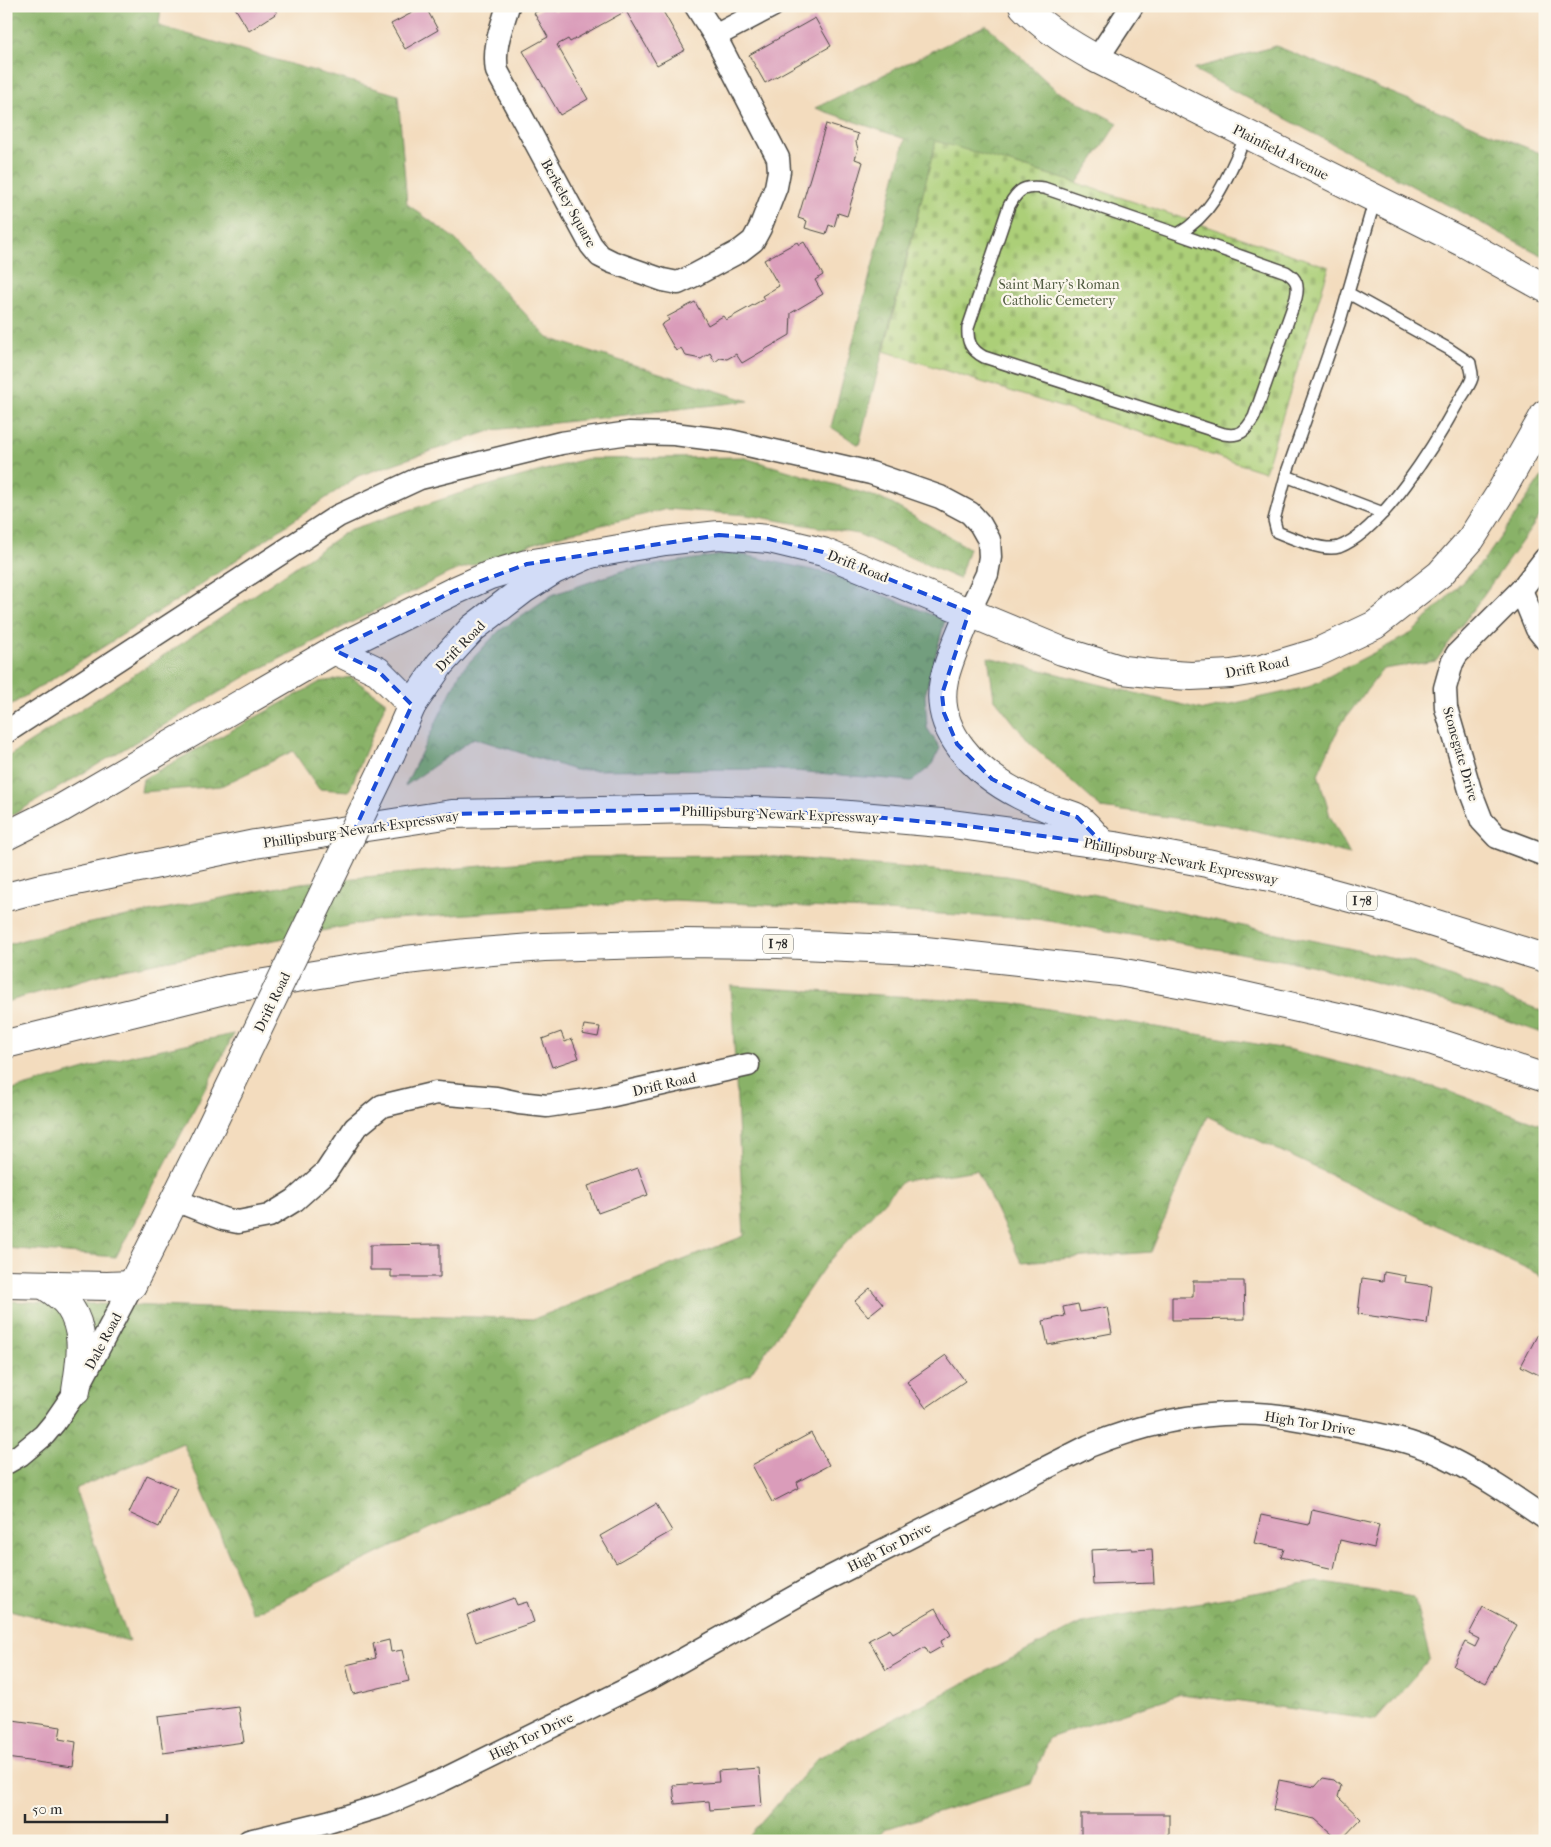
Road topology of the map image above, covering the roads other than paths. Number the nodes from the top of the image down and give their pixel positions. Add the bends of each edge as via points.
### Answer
1 (508, 6) edge
2 (696, 6) edge
3 (772, 6) edge
4 (1023, 6) edge
5 (1132, 6) edge
6 (714, 36) junction
7 (1097, 59) junction
8 (1247, 134) junction
9 (1375, 199) junction
10 (1178, 234) junction
11 (1545, 288) edge
12 (1348, 293) junction
13 (1545, 414) edge
14 (1286, 476) junction
15 (1383, 513) junction
16 (590, 554) junction
17 (1545, 559) edge
18 (1521, 590) junction
19 (970, 612) junction
20 (1545, 639) edge
21 (334, 650) junction
22 (412, 705) junction
23 (6, 732) edge
24 (6, 836) edge
25 (1102, 844) junction
26 (1545, 855) edge
27 (6, 897) edge
28 (1545, 958) edge
29 (6, 1044) edge
30 (748, 1065) dead end
31 (1545, 1078) edge
32 (176, 1200) junction
33 (6, 1284) edge
34 (45, 1285) junction
35 (132, 1285) junction
36 (76, 1391) junction
37 (6, 1463) edge
38 (1545, 1518) edge
39 (249, 1841) edge

1 - 6 street, Berkeley Square via 494,57 497,71 591,245 600,256 612,262 678,283 753,241 776,188 779,171 778,158
2 - 6 street, Berkeley Square
3 - 6 street
4 - 7 main road, Plainfield Avenue via 1073,46
5 - 7 street
7 - 8 main road, Plainfield Avenue
8 - 9 main road, Plainfield Avenue
8 - 10 lane via 1218,195 1192,226
9 - 11 main road, Plainfield Avenue
9 - 12 lane
10 - 10 lane via 1044,188 1032,186 1021,190 1009,206 968,328 970,346 984,357 1224,434 1242,434 1254,417 1290,316 1298,288 1296,281 1286,272
12 - 14 lane
12 - 15 lane via 1470,362 1472,377 1452,414 1419,466
13 - 19 main road, Drift Road via 1471,539 1440,574 1375,625 1316,653 1262,669 1231,674 1191,676 1123,670 1062,651
14 - 15 lane
14 - 15 lane via 1274,520 1277,532 1310,545 1338,548 1360,535
16 - 19 main road, Drift Road via 719,535 769,539 824,552
16 - 21 main road via 527,564 490,576
16 - 22 main road, Drift Road via 554,570 473,628 440,664
17 - 18 street, Stonegate Drive
18 - 20 street via 1536,629
18 - 26 street, Stonegate Drive via 1452,663 1445,688 1446,708 1482,821 1496,837
19 - 23 street via 987,574 990,557 988,540 970,513 947,501 871,473 730,441 674,434 629,434 561,443 420,478 338,516
19 - 25 main road via 944,678 942,694 947,720 957,744 992,779 1048,808 1077,817
21 - 22 main road via 378,671
21 - 24 main road via 60,809
22 - 32 main road, Drift Road, bridge
25 - 27 main road, Phillipsburg-Newark Expressway / I 78 via 952,824 838,814 697,809 452,814 255,844
25 - 28 main road, Phillipsburg-Newark Expressway / I 78 via 1208,863 1296,884
29 - 31 main road, I 78 via 228,989 406,960 544,947 778,944 916,950 1119,972 1356,1021 1432,1041
30 - 32 street, Drift Road via 600,1098 547,1106 436,1092 382,1106 356,1128 326,1172 295,1200 269,1216 238,1222
32 - 35 main road, Dale Road
33 - 34 main road
34 - 35 main road
34 - 36 main road via 69,1305 81,1333
35 - 36 street, Dale Road
36 - 37 street, Dale Road via 44,1435
38 - 39 street, High Tor Drive via 1493,1482 1447,1457 1412,1443 1363,1431 1271,1415 1237,1414 1153,1425 1080,1450 822,1582 654,1676 444,1780 384,1805

